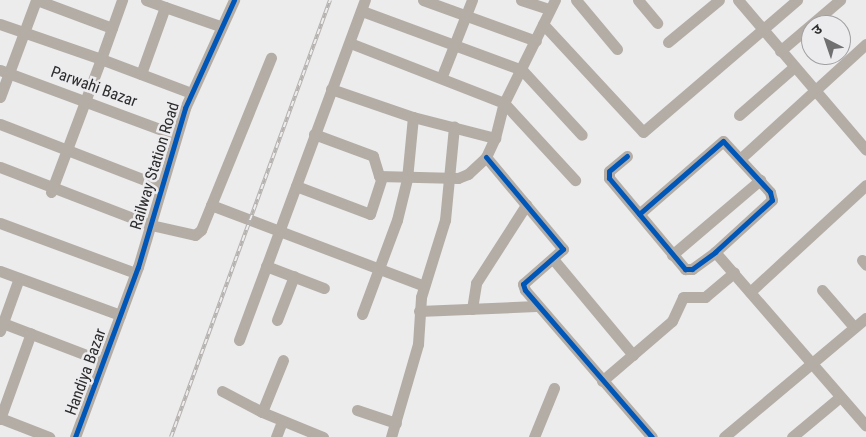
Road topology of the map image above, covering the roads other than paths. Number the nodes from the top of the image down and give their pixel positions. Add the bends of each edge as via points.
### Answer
1 (37, 0) edge
2 (122, 0) edge
3 (146, 0) edge
4 (234, 0) edge
5 (423, 0) edge
6 (472, 0) edge
7 (521, 0) edge
8 (576, 0) edge
9 (638, 0) edge
10 (719, 0) edge
11 (797, 0) edge
12 (840, 0) edge
13 (741, 1) edge
14 (552, 5) edge
15 (364, 6) edge
16 (165, 7) junction
17 (466, 15) junction
18 (658, 23) dead end
19 (0, 24) edge
20 (543, 24) junction
21 (220, 26) junction
22 (112, 28) junction
23 (763, 29) junction
24 (23, 32) junction
25 (536, 41) junction
26 (668, 42) dead end
27 (350, 43) junction
28 (866, 44) edge
29 (454, 46) junction
30 (617, 48) dead end
31 (780, 51) junction
32 (271, 58) dead end
33 (101, 59) junction
34 (794, 67) junction
35 (522, 70) junction
36 (4, 72) edge
37 (141, 74) junction
38 (442, 76) junction
39 (331, 89) junction
40 (814, 90) junction
41 (191, 93) junction
42 (0, 97) edge
43 (85, 102) junction
44 (504, 103) junction
45 (739, 115) dead end
46 (413, 117) junction
47 (0, 124) edge
48 (454, 126) junction
49 (314, 134) junction
50 (176, 135) junction
51 (582, 135) dead end
52 (495, 138) junction
53 (68, 149) junction
54 (866, 150) edge
55 (627, 156) dead end
56 (486, 157) junction
57 (741, 158) junction
58 (0, 167) edge
59 (0, 176) edge
60 (382, 177) junction
61 (451, 178) junction
62 (407, 179) junction
63 (575, 180) dead end
64 (760, 180) junction
65 (866, 185) edge
66 (161, 186) junction
67 (296, 186) junction
68 (52, 190) junction
69 (211, 205) junction
70 (526, 205) junction
71 (639, 214) junction
72 (0, 223) edge
73 (150, 228) junction
74 (279, 230) junction
75 (715, 252) junction
76 (672, 255) junction
77 (553, 259) junction
78 (266, 266) junction
79 (0, 270) edge
80 (381, 270) junction
81 (136, 273) junction
82 (734, 273) junction
83 (294, 276) junction
84 (19, 278) junction
85 (424, 286) junction
86 (324, 288) dead end
87 (822, 290) dead end
88 (750, 292) junction
89 (536, 306) junction
90 (472, 309) junction
91 (419, 311) junction
92 (362, 314) dead end
93 (120, 315) junction
94 (866, 318) edge
95 (277, 320) dead end
96 (1, 325) edge
97 (854, 328) junction
98 (31, 333) junction
99 (239, 340) dead end
100 (633, 355) junction
101 (282, 360) dead end
102 (102, 361) junction
103 (812, 362) junction
104 (602, 381) junction
105 (554, 388) dead end
106 (222, 391) dead end
107 (840, 396) junction
108 (357, 410) dead end
109 (262, 412) junction
110 (0, 418) edge
111 (282, 421) junction
112 (396, 423) junction
113 (866, 426) edge
114 (18, 432) edge
115 (795, 436) edge
116 (49, 437) edge
117 (75, 437) edge
118 (276, 437) edge
119 (323, 437) edge
120 (391, 437) edge
121 (534, 437) edge
122 (652, 437) edge
123 (724, 437) edge

1 - 22 street
1 - 24 street
2 - 22 street
3 - 16 street
4 - 21 street, Railway Station Road
5 - 17 street
6 - 17 street
7 - 14 street
8 - 30 street
9 - 18 street
10 - 26 street
11 - 23 street
12 - 31 street
13 - 23 street
14 - 20 street
15 - 27 street
15 - 29 street
16 - 21 street
16 - 37 street
17 - 25 street
17 - 29 street
19 - 24 street
20 - 23 street via 642,132
20 - 25 street
21 - 41 street, Railway Station Road
22 - 33 street
23 - 31 street
24 - 33 street
24 - 36 street
25 - 35 street
27 - 38 street
27 - 39 street
28 - 40 street
29 - 35 street
29 - 38 street
31 - 34 street
32 - 69 street
33 - 37 street
33 - 43 street
34 - 40 street
34 - 45 street
35 - 44 street
35 - 51 street
36 - 42 street
36 - 43 street, Parwahi Bazar
37 - 41 street
38 - 44 street
39 - 46 street
39 - 49 street
40 - 54 street
40 - 57 street
41 - 50 street, Railway Station Road
43 - 50 street, Parwahi Bazar
43 - 53 street
44 - 52 street
44 - 63 street
46 - 48 street
46 - 62 street
47 - 53 street
48 - 52 street
48 - 61 street
49 - 60 street via 373,156 376,174
49 - 67 street
50 - 66 street, Railway Station Road
52 - 56 street
53 - 66 street
53 - 68 street
55 - 71 street via 608,176
56 - 61 street via 468,174
56 - 70 street
57 - 64 street
57 - 71 street via 723,141
58 - 68 street
59 - 68 street
60 - 62 street
60 - 67 street via 370,214
61 - 62 street
61 - 85 street via 442,233
62 - 80 street
64 - 75 street via 771,193 772,202
64 - 76 street
65 - 88 street
66 - 73 street, Railway Station Road
67 - 74 street
68 - 73 street
69 - 73 street via 196,235
69 - 74 street
70 - 77 street via 563,248
70 - 90 street via 476,283
71 - 76 street
72 - 81 street
73 - 81 street, Railway Station Road
74 - 78 street
74 - 80 street
75 - 76 street via 690,270
75 - 82 street
77 - 89 street via 523,284
77 - 100 street
78 - 83 street
78 - 99 street
79 - 84 street, Handiya Bazar
80 - 85 street
80 - 92 street
81 - 93 street, Railway Station Road
82 - 88 street
82 - 100 street via 703,298 683,296 672,320
83 - 86 street
83 - 95 street
84 - 93 street, Handiya Bazar
84 - 96 street
85 - 91 street
87 - 97 street
88 - 103 street
89 - 90 street
89 - 104 street
90 - 91 street
91 - 112 street via 418,344
93 - 102 street, Handiya Bazar
94 - 97 street
96 - 98 street
97 - 103 street
98 - 102 street
98 - 110 street
100 - 104 street
101 - 109 street
102 - 117 street, Handiya Bazar
103 - 107 street
103 - 123 street
104 - 122 street
105 - 121 street
106 - 109 street
107 - 113 street
107 - 115 street
108 - 112 street
109 - 111 street
110 - 114 street
111 - 118 street
111 - 119 street
112 - 120 street
114 - 116 street

